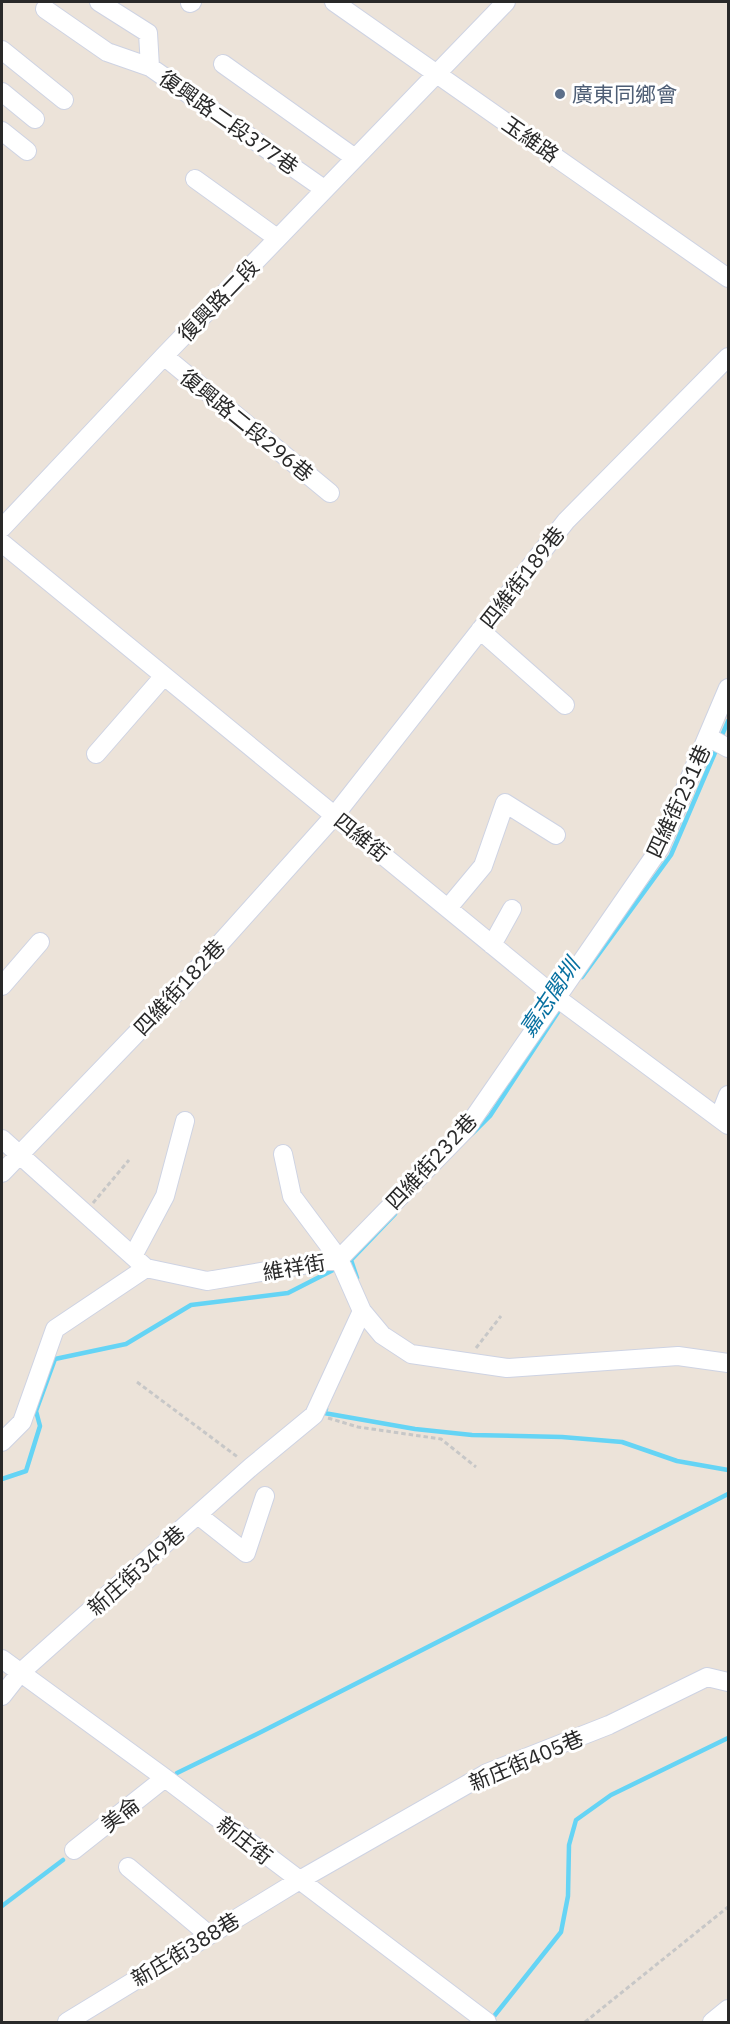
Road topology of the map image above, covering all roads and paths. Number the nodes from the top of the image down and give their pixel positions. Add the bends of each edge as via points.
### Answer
1 (99, 2) edge
2 (334, 2) edge
3 (506, 2) edge
4 (45, 9) dead end
5 (2, 50) edge
6 (223, 64) dead end
7 (150, 66) junction
8 (438, 73) junction
9 (2, 92) edge
10 (64, 100) dead end
11 (35, 119) dead end
12 (2, 131) edge
13 (27, 151) dead end
14 (355, 158) junction
15 (195, 179) dead end
16 (324, 189) junction
17 (277, 238) junction
18 (729, 278) edge
19 (164, 356) junction
20 (729, 357) edge
21 (330, 493) dead end
22 (2, 528) edge
23 (2, 543) edge
24 (480, 630) junction
25 (164, 676) junction
26 (729, 688) edge
27 (564, 705) dead end
28 (708, 737) junction
29 (729, 748) edge
30 (96, 754) dead end
31 (335, 815) junction
32 (556, 835) dead end
33 (448, 908) junction
34 (512, 909) dead end
35 (40, 942) dead end
36 (492, 945) junction
37 (2, 986) edge
38 (556, 998) junction
39 (729, 1095) edge
40 (185, 1121) dead end
41 (724, 1122) edge
42 (2, 1139) edge
43 (283, 1154) dead end
44 (19, 1155) junction
45 (129, 1160) dead end
46 (2, 1173) edge
47 (85, 1213) junction
48 (339, 1259) junction
49 (139, 1262) junction
50 (362, 1311) junction
51 (501, 1316) dead end
52 (465, 1362) junction
53 (729, 1364) edge
54 (137, 1382) dead end
55 (314, 1415) junction
56 (2, 1442) edge
57 (251, 1467) junction
58 (476, 1467) dead end
59 (265, 1496) dead end
60 (198, 1515) junction
61 (2, 1659) edge
62 (20, 1672) junction
63 (729, 1682) edge
64 (2, 1696) edge
65 (165, 1778) junction
66 (74, 1850) dead end
67 (128, 1867) dead end
68 (298, 1881) junction
69 (729, 1907) edge
70 (209, 1935) junction
71 (729, 2009) edge
72 (70, 2020) edge
73 (479, 2020) edge
74 (585, 2022) edge
75 (712, 2022) edge

1 - 7 street, 復興路二段377巷 via 148,33
2 - 8 street, 玉維路
3 - 8 street, 復興路二段
4 - 7 street via 106,52
5 - 10 street
6 - 14 street
7 - 16 street, 復興路二段377巷
8 - 14 street, 復興路二段
8 - 18 street, 玉維路
9 - 11 street
12 - 13 street
14 - 16 street, 復興路二段
15 - 17 street
16 - 17 street, 復興路二段
17 - 19 street, 復興路二段
19 - 21 street, 復興路二段296巷
19 - 22 street, 復興路二段
20 - 24 street, 四維街189巷 via 566,521
23 - 25 street, 四維街
24 - 27 street
24 - 31 street, 四維街189巷
25 - 30 street
25 - 31 street, 四維街
26 - 28 street, 四維街231巷
28 - 29 street
28 - 38 street, 四維街231巷 via 660,848
31 - 33 street, 四維街
31 - 44 street, 四維街182巷 via 181,987
32 - 33 street via 505,803 483,866
33 - 36 street, 四維街
34 - 36 street
35 - 37 street
36 - 38 street, 四維街
38 - 41 street, 四維街
38 - 48 street, 四維街232巷 via 466,1128
39 - 41 street
40 - 49 street via 165,1196
42 - 44 street
43 - 48 street via 292,1196
44 - 46 street, 四維街182巷
44 - 47 street
45 - 47 path
47 - 49 street
48 - 49 street, 維祥街 via 207,1281
48 - 50 street, 維祥街
49 - 56 street via 55,1329 22,1422
50 - 52 street, 維祥街 via 382,1335 411,1354
50 - 55 street
51 - 52 path
52 - 53 street, 維祥街 via 507,1368 678,1356
54 - 57 path
55 - 57 street, 新庄街349巷
55 - 58 path via 441,1439
57 - 60 street, 新庄街349巷
59 - 60 street via 246,1552
60 - 62 street, 新庄街349巷
61 - 62 street, 新庄街
62 - 64 street, 新庄街349巷
62 - 65 street, 新庄街
63 - 68 street, 新庄街405巷 via 707,1677 609,1725 487,1773
65 - 66 street, 美侖
65 - 68 street, 新庄街
67 - 70 street
68 - 70 street, 新庄街388巷
68 - 73 street, 新庄街
69 - 74 path
70 - 72 street, 新庄街388巷
71 - 75 street

